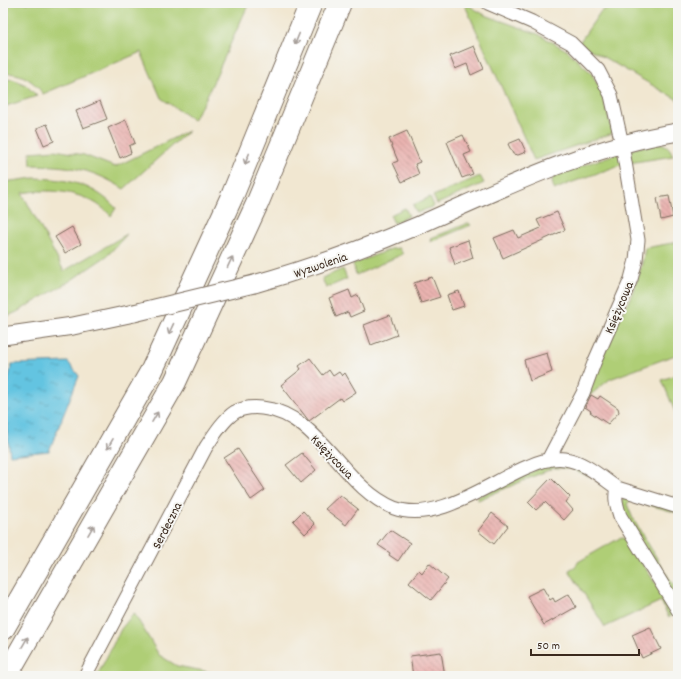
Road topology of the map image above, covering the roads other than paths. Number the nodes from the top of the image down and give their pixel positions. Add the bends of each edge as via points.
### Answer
1 (311, 3) edge
2 (340, 3) edge
3 (488, 3) edge
4 (678, 132) edge
5 (622, 144) junction
6 (3, 336) edge
7 (272, 409) joint
8 (548, 460) junction
9 (617, 488) junction
10 (678, 508) edge
11 (678, 610) edge
12 (3, 629) edge
13 (6, 676) edge
14 (85, 676) edge

1 -> 12 highway via 233,194 152,370
13 -> 2 highway via 175,382 257,204
3 - 5 street via 532,22 570,43 598,70 611,95
4 - 5 street, Wyzwolenia
5 - 6 street, Wyzwolenia, bridge via 564,163 350,254 308,269 134,313 73,326
5 - 8 street, Księżycowa via 638,240 636,260 631,279 583,393
7 - 8 street, Księżycowa via 289,415 303,424 362,486 376,498 404,511 424,512 448,505
7 - 14 street, Serdeczna via 251,407 235,412 219,428 206,447
8 - 9 street, Księżycowa via 556,458 574,461
9 - 10 street, Księżycowa
9 - 11 street via 615,502 620,516

